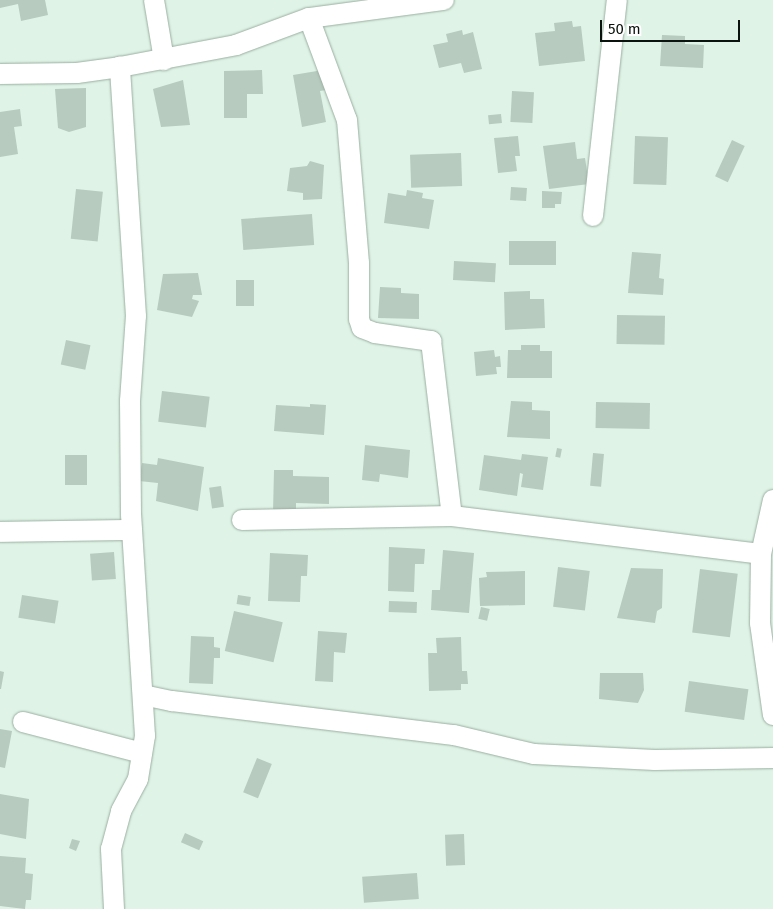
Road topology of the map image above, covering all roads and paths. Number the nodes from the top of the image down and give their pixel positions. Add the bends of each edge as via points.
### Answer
1 (154, 0) edge
2 (444, 0) edge
3 (617, 0) edge
4 (309, 18) junction
5 (164, 60) junction
6 (120, 68) junction
7 (0, 74) edge
8 (593, 216) dead end
9 (773, 500) edge
10 (452, 516) junction
11 (242, 520) dead end
12 (132, 530) junction
13 (0, 532) edge
14 (762, 554) junction
15 (144, 695) junction
16 (773, 715) edge
17 (23, 722) dead end
18 (142, 753) junction
19 (773, 758) edge
20 (114, 909) edge

1 - 5 street
2 - 4 street
3 - 8 street
4 - 5 street via 236,45
4 - 10 street via 347,120 359,263 359,319 362,328 375,332 431,341
5 - 6 street
6 - 7 street via 77,73
6 - 12 street via 136,316 130,401
9 - 14 street
10 - 11 street
10 - 14 street
12 - 13 street
12 - 15 street
14 - 16 street via 760,623
15 - 18 street
15 - 19 street via 454,735 534,754 655,760
17 - 18 street
18 - 20 street via 138,779 121,811 111,849

